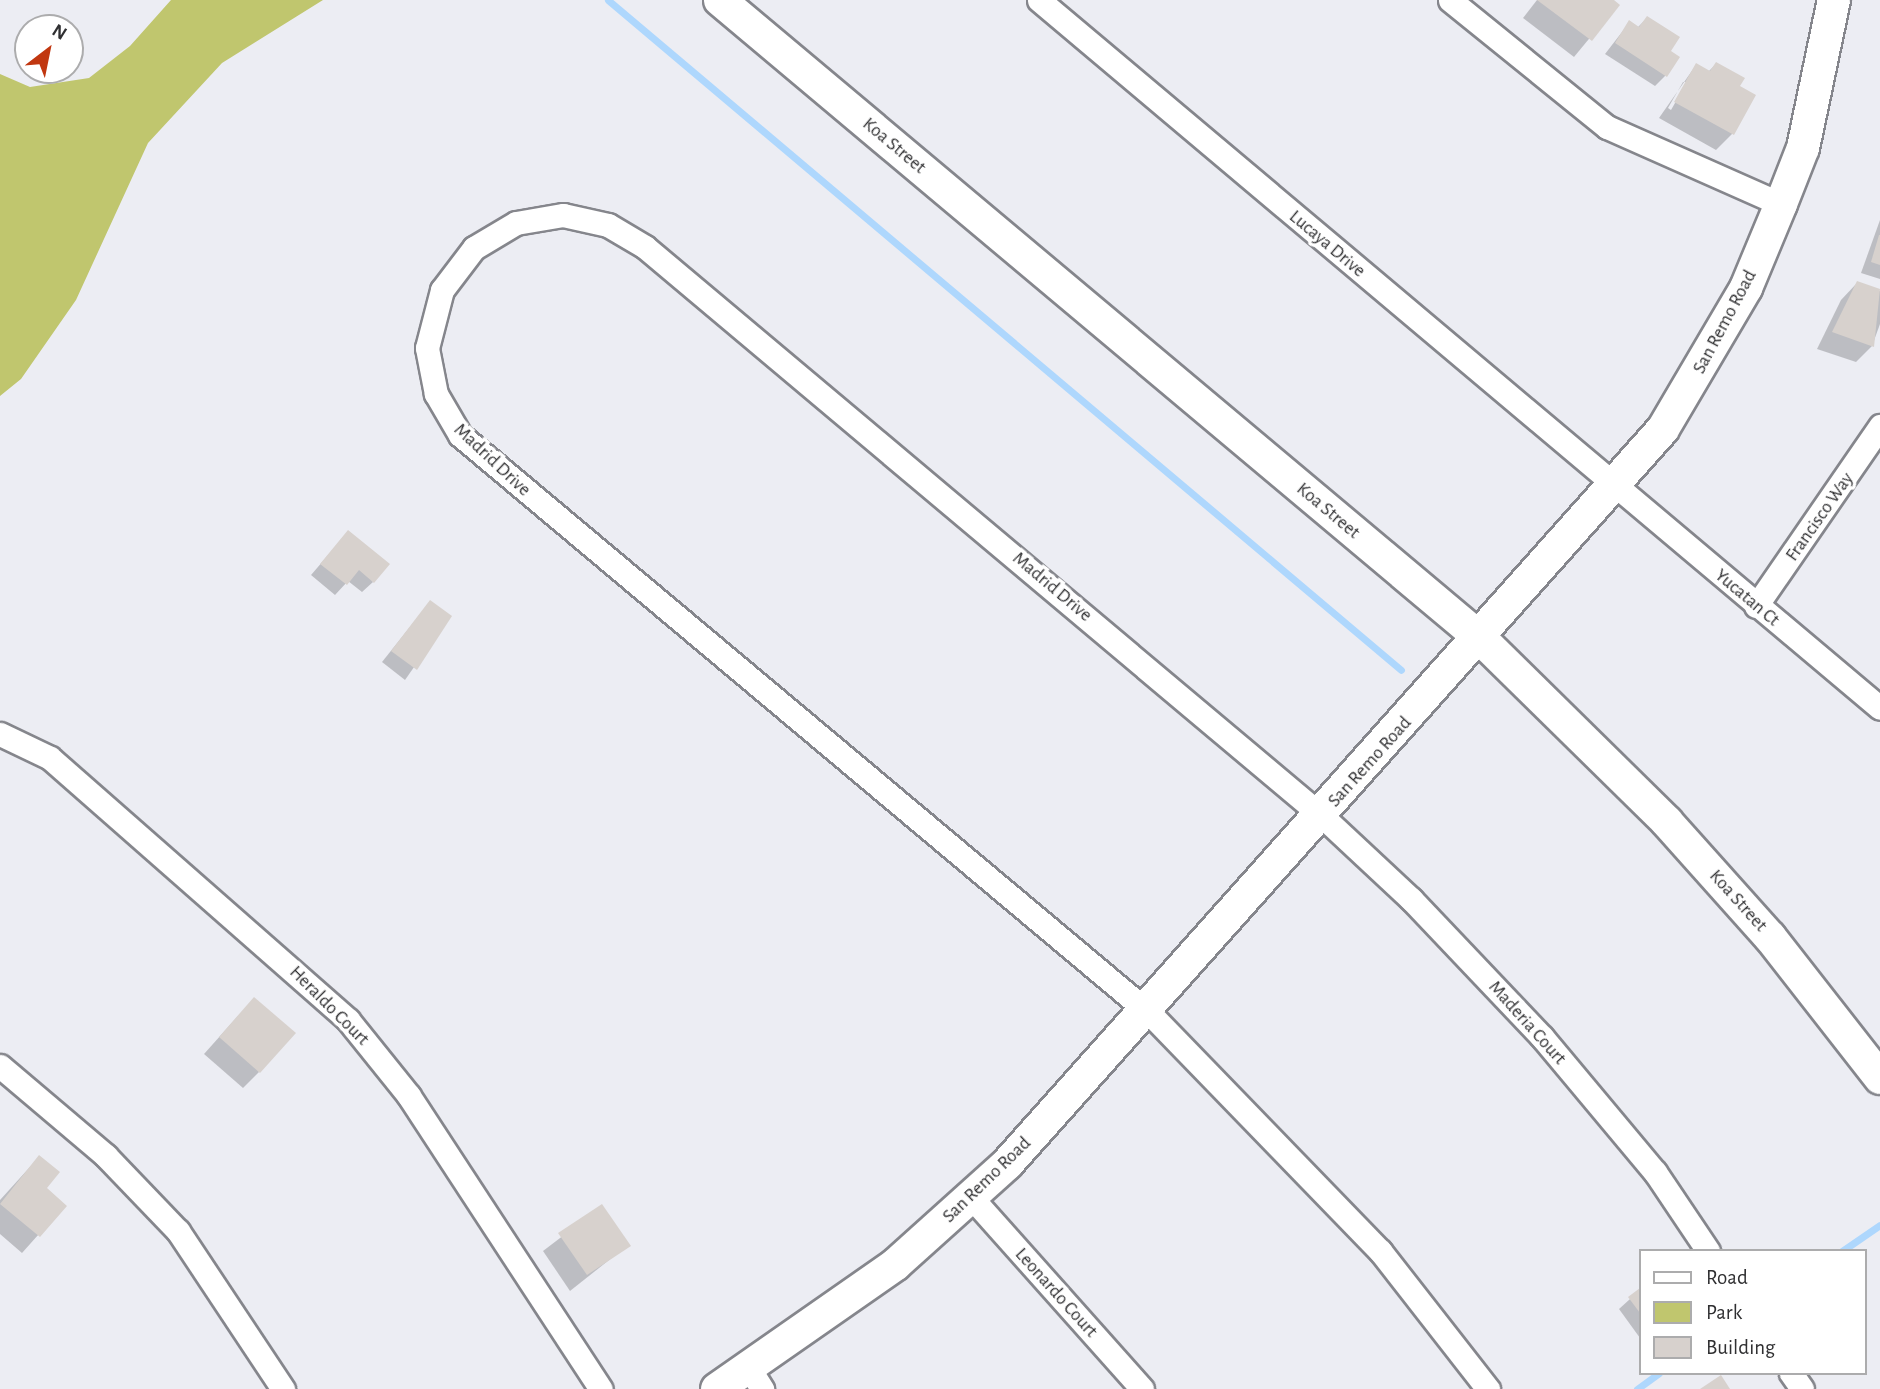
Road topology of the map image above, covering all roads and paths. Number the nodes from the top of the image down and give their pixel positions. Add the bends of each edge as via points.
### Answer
1 (720, 0) edge
2 (1039, 0) edge
3 (1450, 0) edge
4 (1834, 0) edge
5 (1781, 204) junction
6 (1880, 426) edge
7 (1615, 488) junction
8 (1756, 606) junction
9 (1480, 638) junction
10 (1880, 708) edge
11 (0, 734) edge
12 (1322, 816) junction
13 (1148, 1012) junction
14 (0, 1066) edge
15 (1880, 1078) edge
16 (971, 1198) junction
17 (1708, 1249) edge
18 (755, 1379) edge
19 (283, 1389) edge
20 (601, 1389) edge
21 (717, 1389) edge
22 (1142, 1389) edge
23 (1488, 1389) edge

1 - 9 street, Koa Street
2 - 7 street, Lucaya Drive
3 - 5 street via 1607,127
4 - 5 street, San Remo Road via 1803,148
5 - 7 street, San Remo Road via 1711,355
6 - 8 street, Francisco Way
7 - 8 street, Yucatan Ct
7 - 9 street, San Remo Road
8 - 10 street, Yucatan Ct
9 - 12 street, San Remo Road
9 - 15 street, Koa Street via 1667,822 1770,937
11 - 20 street, Heraldo Court via 50,758 348,1020 409,1096
12 - 13 street, San Remo Road
12 - 13 street, Madrid Drive via 627,235 592,218 539,217 500,230 464,258 436,302 427,348 436,394 460,435
12 - 17 street, Maderia Court via 1542,1037 1655,1172
13 - 16 street, San Remo Road
13 - 23 street via 1371,1241
14 - 19 street via 106,1156 178,1231
16 - 18 street, San Remo Road
16 - 22 street, Leonardo Court
18 - 21 street, San Remo Road

